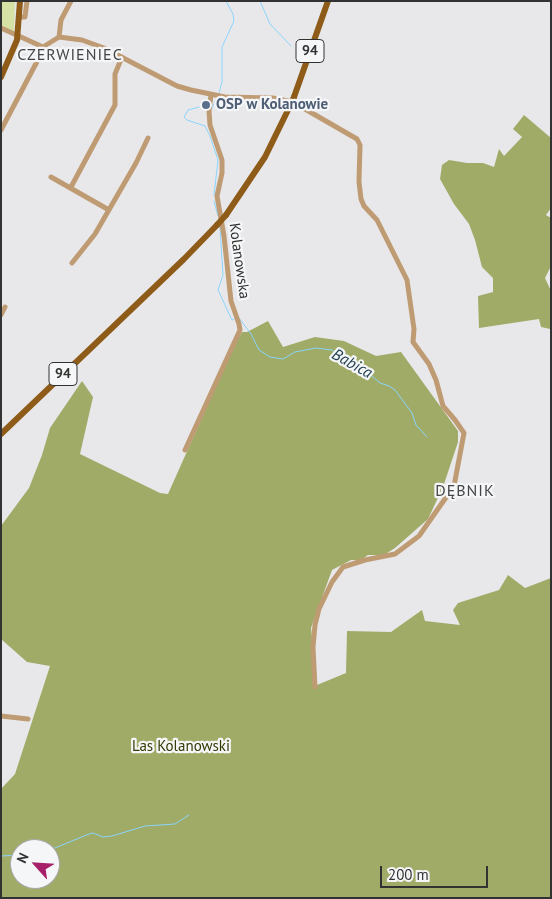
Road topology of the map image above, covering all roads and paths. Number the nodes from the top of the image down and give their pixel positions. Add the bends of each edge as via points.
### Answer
1 (20, 1) edge
2 (27, 1) edge
3 (71, 1) edge
4 (328, 1) edge
5 (20, 17) junction
6 (1, 28) edge
7 (18, 36) junction
8 (58, 36) junction
9 (43, 47) junction
10 (122, 57) junction
11 (1, 77) edge
12 (211, 95) junction
13 (1, 130) edge
14 (148, 138) dead end
15 (51, 177) dead end
16 (71, 187) junction
17 (109, 210) junction
18 (72, 263) dead end
19 (5, 307) dead end
20 (1, 315) edge
21 (1, 434) edge
22 (185, 450) dead end
23 (315, 687) dead end
24 (1, 716) edge
25 (28, 719) dead end

1 - 5 main road
2 - 5 street via 25,17
3 - 8 street via 61,20
4 - 21 main road, 94, bridge via 289,108 265,157 226,215
5 - 7 main road
6 - 7 street
7 - 9 street
7 - 11 main road
8 - 9 street
8 - 10 street via 82,40
9 - 13 street
10 - 12 street via 177,86
10 - 16 street via 115,74 114,105
12 - 22 street, Kolanowska via 210,125 222,160 217,196 231,301 240,330
12 - 23 street via 273,98 298,104 357,139 361,150 361,199 377,220 407,280 413,342 429,364 443,406 464,433 454,486 419,536 395,554 343,568 332,582 319,609 315,631
14 - 17 street
15 - 16 street
16 - 17 street
17 - 18 street via 87,246
19 - 20 street
24 - 25 street

